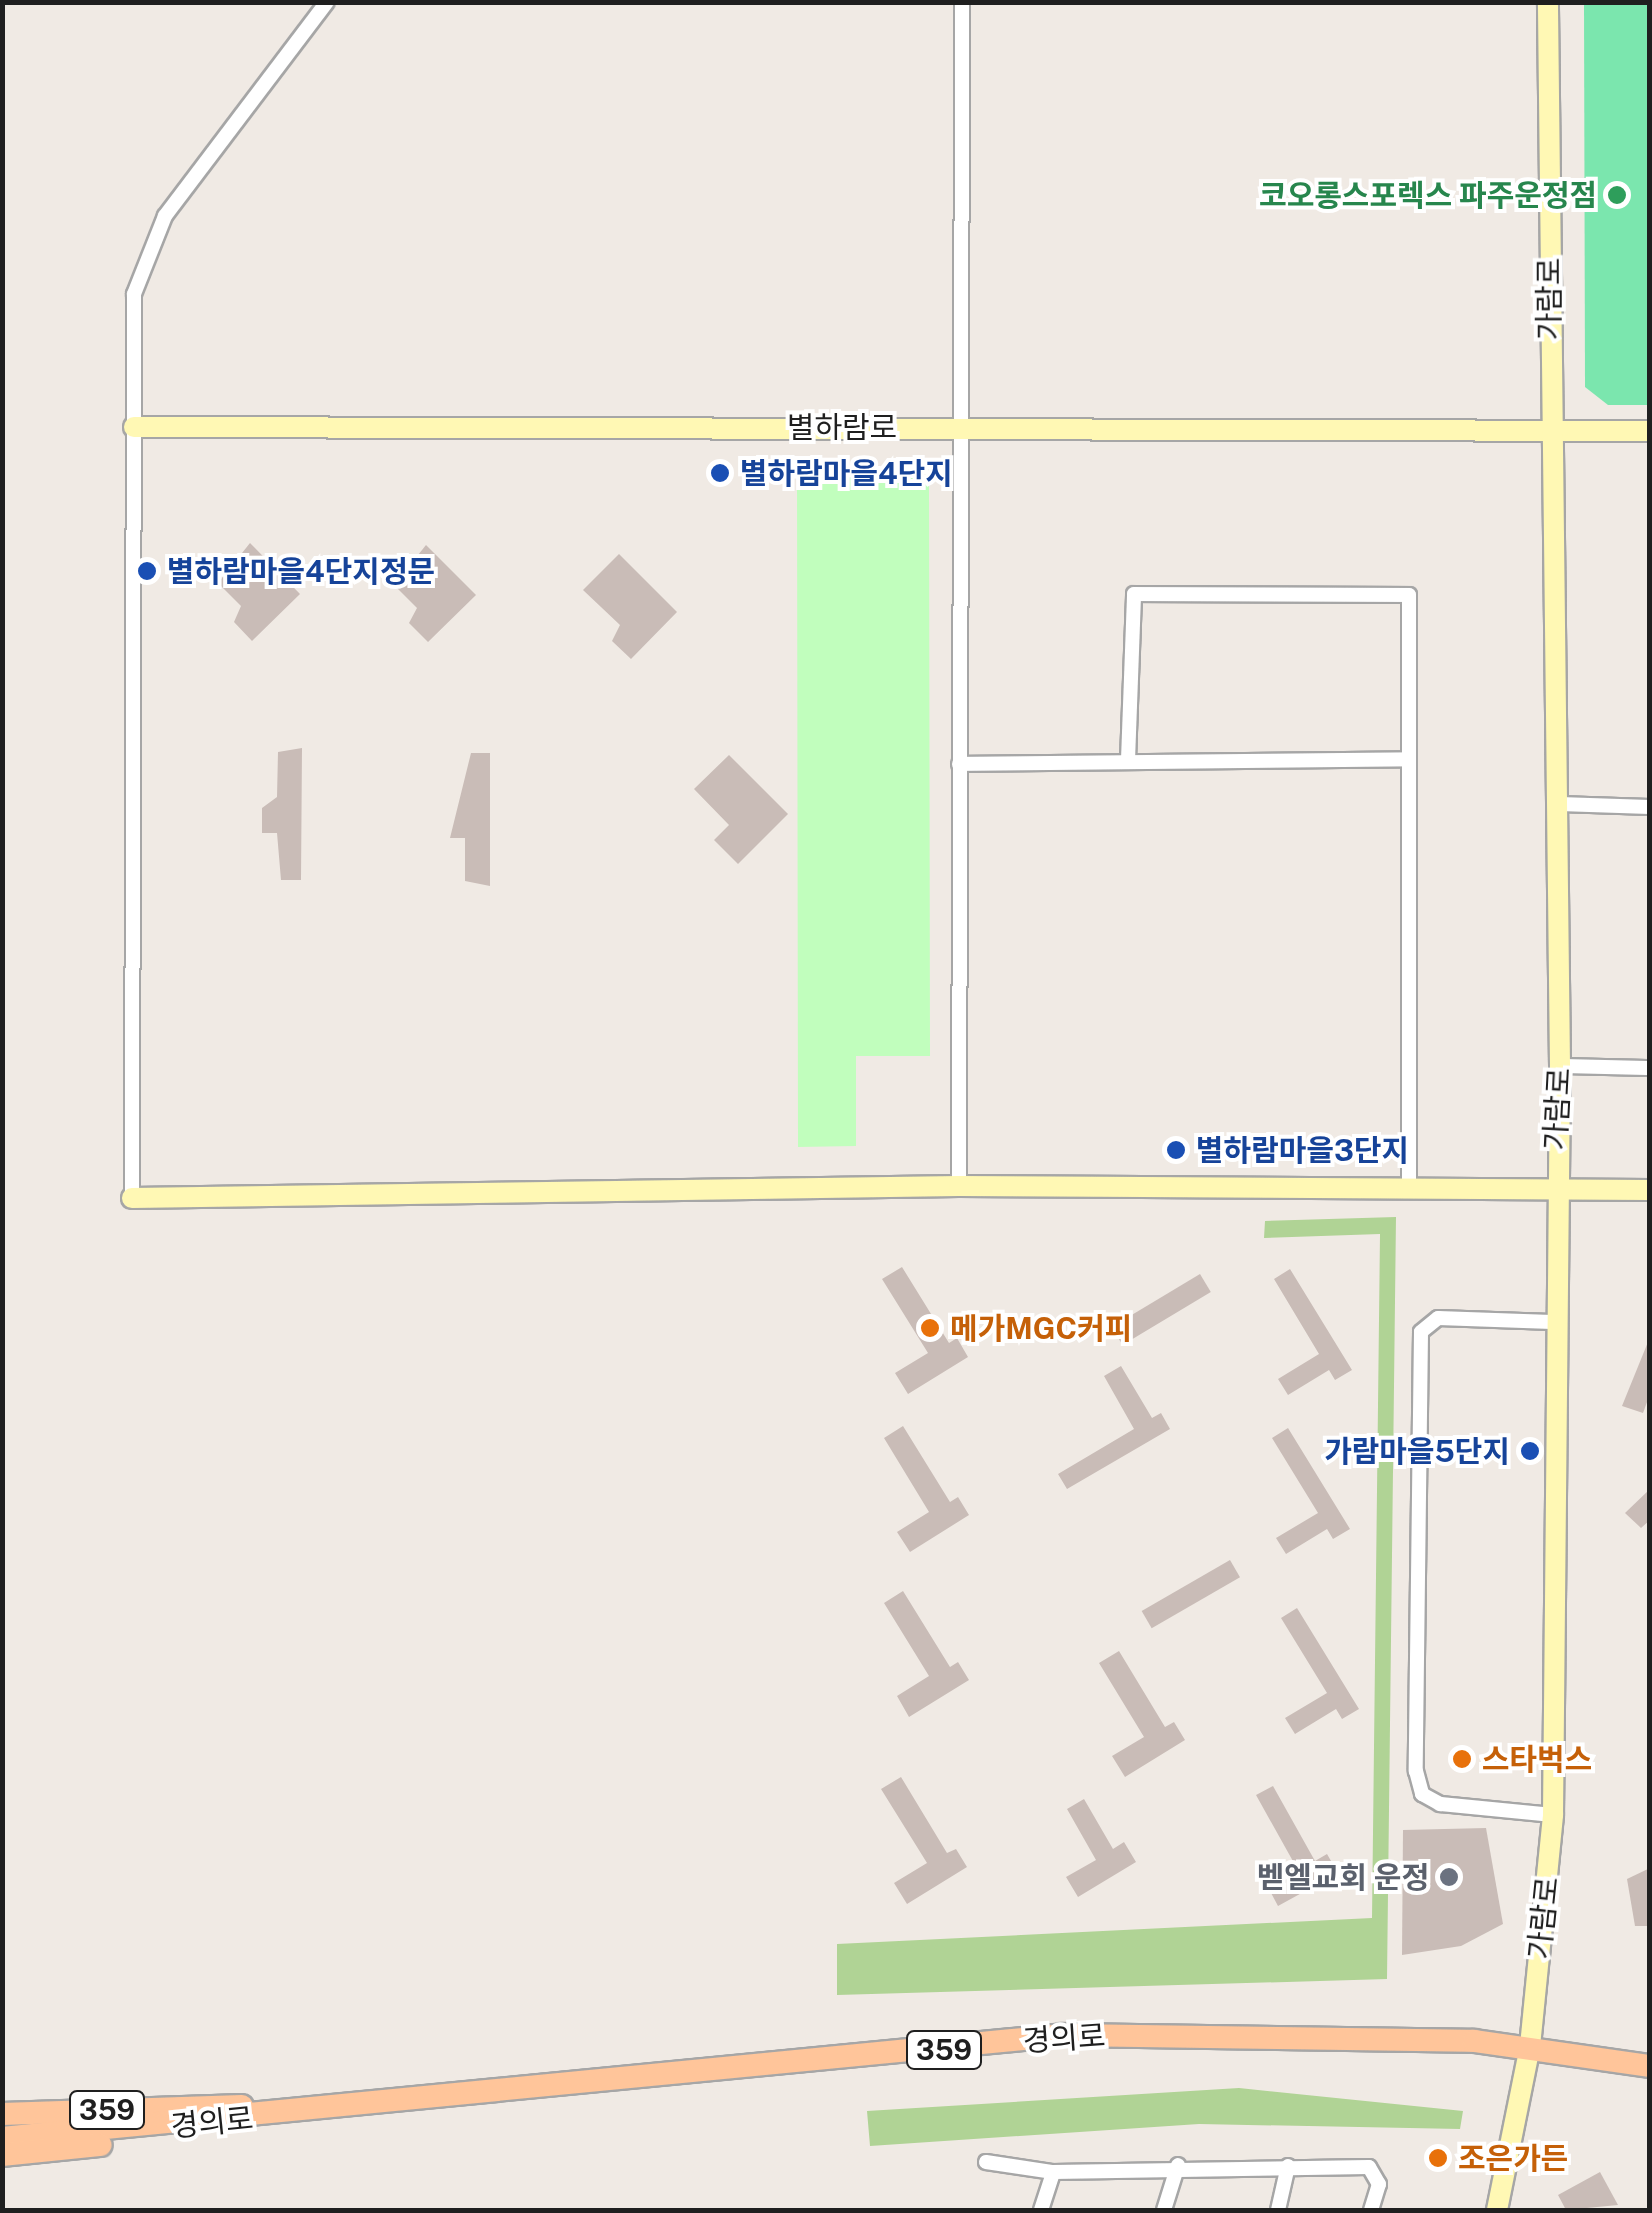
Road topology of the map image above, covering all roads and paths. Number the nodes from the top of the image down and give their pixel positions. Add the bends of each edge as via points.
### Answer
1 (327, 2) edge
2 (962, 2) edge
3 (1548, 2) edge
4 (134, 427) junction
5 (960, 427) junction
6 (1550, 429) junction
7 (1650, 431) edge
8 (1409, 759) junction
9 (1128, 760) junction
10 (959, 764) junction
11 (1559, 804) junction
12 (1650, 806) edge
13 (1560, 1066) junction
14 (1650, 1068) edge
15 (959, 1186) junction
16 (1409, 1188) junction
17 (1552, 1189) junction
18 (1650, 1190) edge
19 (132, 1198) joint
20 (1552, 1322) junction
21 (1553, 1814) junction
22 (1530, 2046) junction
23 (1650, 2066) edge
24 (2, 2103) edge
25 (2, 2114) edge
26 (208, 2115) junction
27 (2, 2138) edge
28 (2, 2155) edge
29 (986, 2162) dead end
30 (1178, 2165) junction
31 (1288, 2166) junction
32 (1053, 2172) junction
33 (1041, 2210) edge
34 (1164, 2210) edge
35 (1278, 2210) edge
36 (1372, 2210) edge
37 (1497, 2210) edge

1 - 4 street via 143,253 134,294
2 - 5 street
3 - 6 street, 가람로
4 - 5 street, 별하람로
4 - 19 street
5 - 6 street, 별하람로 via 1308,437
5 - 10 street
6 - 7 street, 별하람로
6 - 11 street, 가람로
8 - 9 street
8 - 9 street via 1409,596 1134,594
8 - 16 street
9 - 10 street
10 - 15 street
11 - 12 street
11 - 13 street, 가람로
13 - 14 street
13 - 17 street, 가람로
15 - 16 street
15 - 19 street
16 - 17 street
17 - 18 street
17 - 20 street, 가람로
20 - 21 street, 가람로
20 - 21 street via 1438,1318 1420,1332 1416,1771 1422,1794 1440,1804
21 - 22 street, 가람로
22 - 23 main road, 경의로 / 359
22 - 26 main road, 경의로 / 359 via 1262,2032 1063,2036 360,2106
22 - 37 street, 가람로
24 - 26 main road
25 - 26 main road, 경의로 / 359
26 - 27 main road, 경의로 / 359
26 - 28 main road via 53,2154
29 - 32 street
30 - 31 street
30 - 32 street
30 - 34 street
31 - 35 street
31 - 36 street via 1369,2168 1379,2184
32 - 33 street

